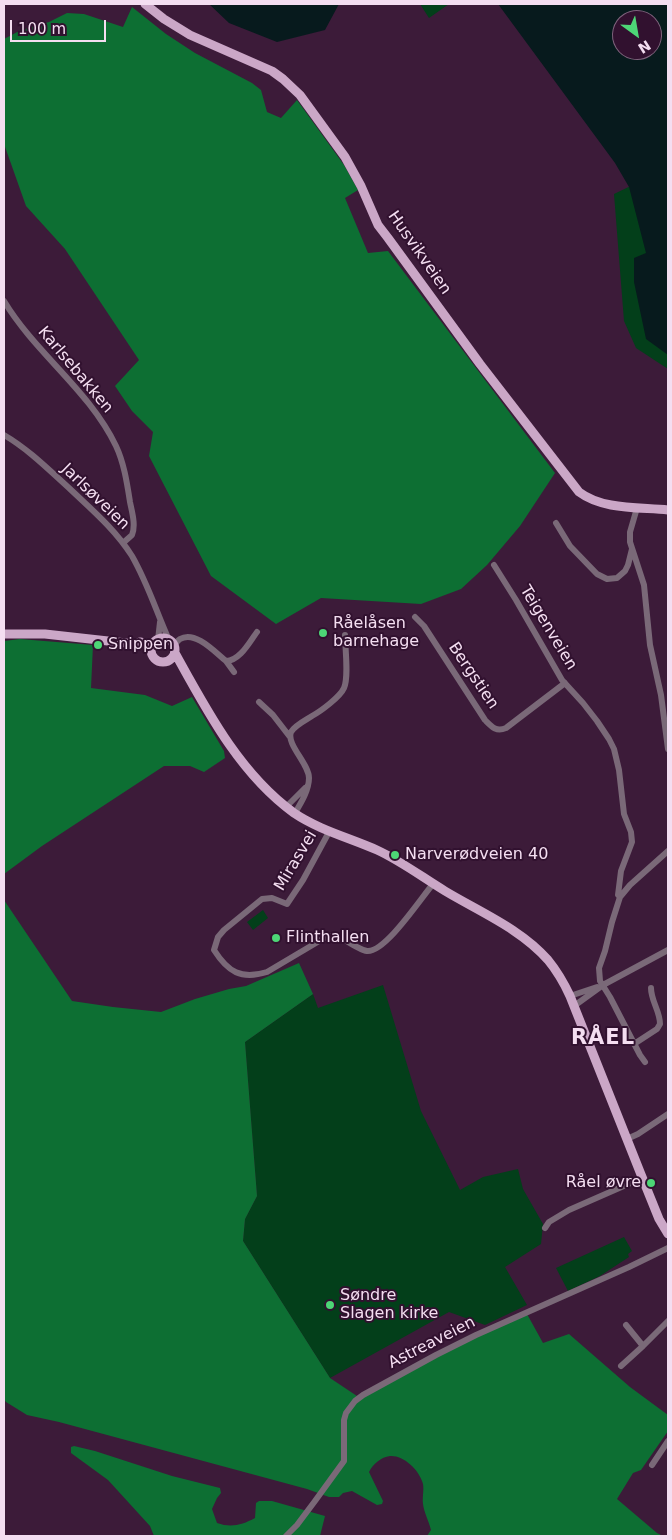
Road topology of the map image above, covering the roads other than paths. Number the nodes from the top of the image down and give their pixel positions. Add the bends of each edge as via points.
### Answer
1 (145, 4) edge
2 (4, 301) edge
3 (4, 434) edge
4 (637, 508) junction
5 (668, 510) edge
6 (556, 523) dead end
7 (123, 543) junction
8 (632, 549) junction
9 (494, 565) dead end
10 (415, 617) dead end
11 (160, 621) junction
12 (257, 632) dead end
13 (4, 634) edge
14 (344, 635) dead end
15 (154, 646) junction
16 (173, 646) junction
17 (226, 660) junction
18 (167, 662) junction
19 (183, 669) junction
20 (234, 672) dead end
21 (565, 684) junction
22 (259, 702) dead end
23 (290, 737) junction
24 (668, 749) edge
25 (308, 786) junction
26 (286, 807) junction
27 (295, 813) junction
28 (329, 832) junction
29 (668, 851) edge
30 (433, 884) junction
31 (620, 897) junction
32 (668, 950) edge
33 (603, 986) junction
34 (651, 988) dead end
35 (570, 996) junction
36 (574, 1006) junction
37 (634, 1044) junction
38 (645, 1062) dead end
39 (668, 1114) edge
40 (627, 1139) junction
41 (642, 1178) junction
42 (545, 1228) dead end
43 (668, 1234) edge
44 (668, 1248) edge
45 (668, 1321) edge
46 (626, 1325) dead end
47 (643, 1346) junction
48 (621, 1366) dead end
49 (668, 1442) edge
50 (652, 1465) dead end
51 (286, 1536) edge

1 - 4 main road, Husvikveien via 190,35 272,71 293,88 350,165 378,225 579,492 598,502
2 - 7 street, Karlsebakken via 32,339 82,394 115,445 125,474 134,525 132,535
3 - 7 street, Jarlsøveien via 28,451 104,521
4 - 5 main road, Husvikveien
4 - 8 street via 630,532
6 - 8 street via 570,546 597,574 607,579 617,578 625,571
7 - 11 street, Jarlsøveien via 147,584
8 - 24 street via 644,584 650,645
9 - 21 street, Teigenveien
10 - 21 street, Bergstien via 485,720 495,729 506,728
11 - 15 street, Jarlsøveien
11 - 16 street, Jarlsøveien
12 - 17 street via 238,656
13 - 15 main road via 45,634
14 - 23 street via 345,687 323,708 295,727
15 - 16 main road via 165,639
15 - 18 main road via 156,660
16 - 17 street via 180,639 191,637
16 - 18 main road via 173,657
16 - 19 main road
17 - 20 street
18 - 19 main road
19 - 26 main road via 226,740 270,793
21 - 31 street, Teigenveien via 598,721 614,750 624,814 632,838 619,879
22 - 23 street
23 - 25 street via 307,770
25 - 26 street
25 - 27 street
26 - 27 main road
27 - 28 main road
28 - 30 main road via 387,855
28 - 30 street, Mirasvei via 287,904 272,898 262,900 218,937 214,950 225,966 236,973 257,975 334,935 362,950 376,950 392,937
29 - 31 street
30 - 35 main road via 510,929 537,949 554,968
31 - 33 street via 599,968
32 - 33 street
33 - 35 street
33 - 36 street
33 - 37 street
34 - 37 street via 660,1024
35 - 36 main road
36 - 40 main road
37 - 38 street
39 - 40 street
40 - 41 main road
41 - 42 street via 569,1210
41 - 43 main road
44 - 51 street, Astreaveien via 476,1335 363,1395 344,1420 344,1461
45 - 47 street
46 - 47 street
47 - 48 street
49 - 50 street

